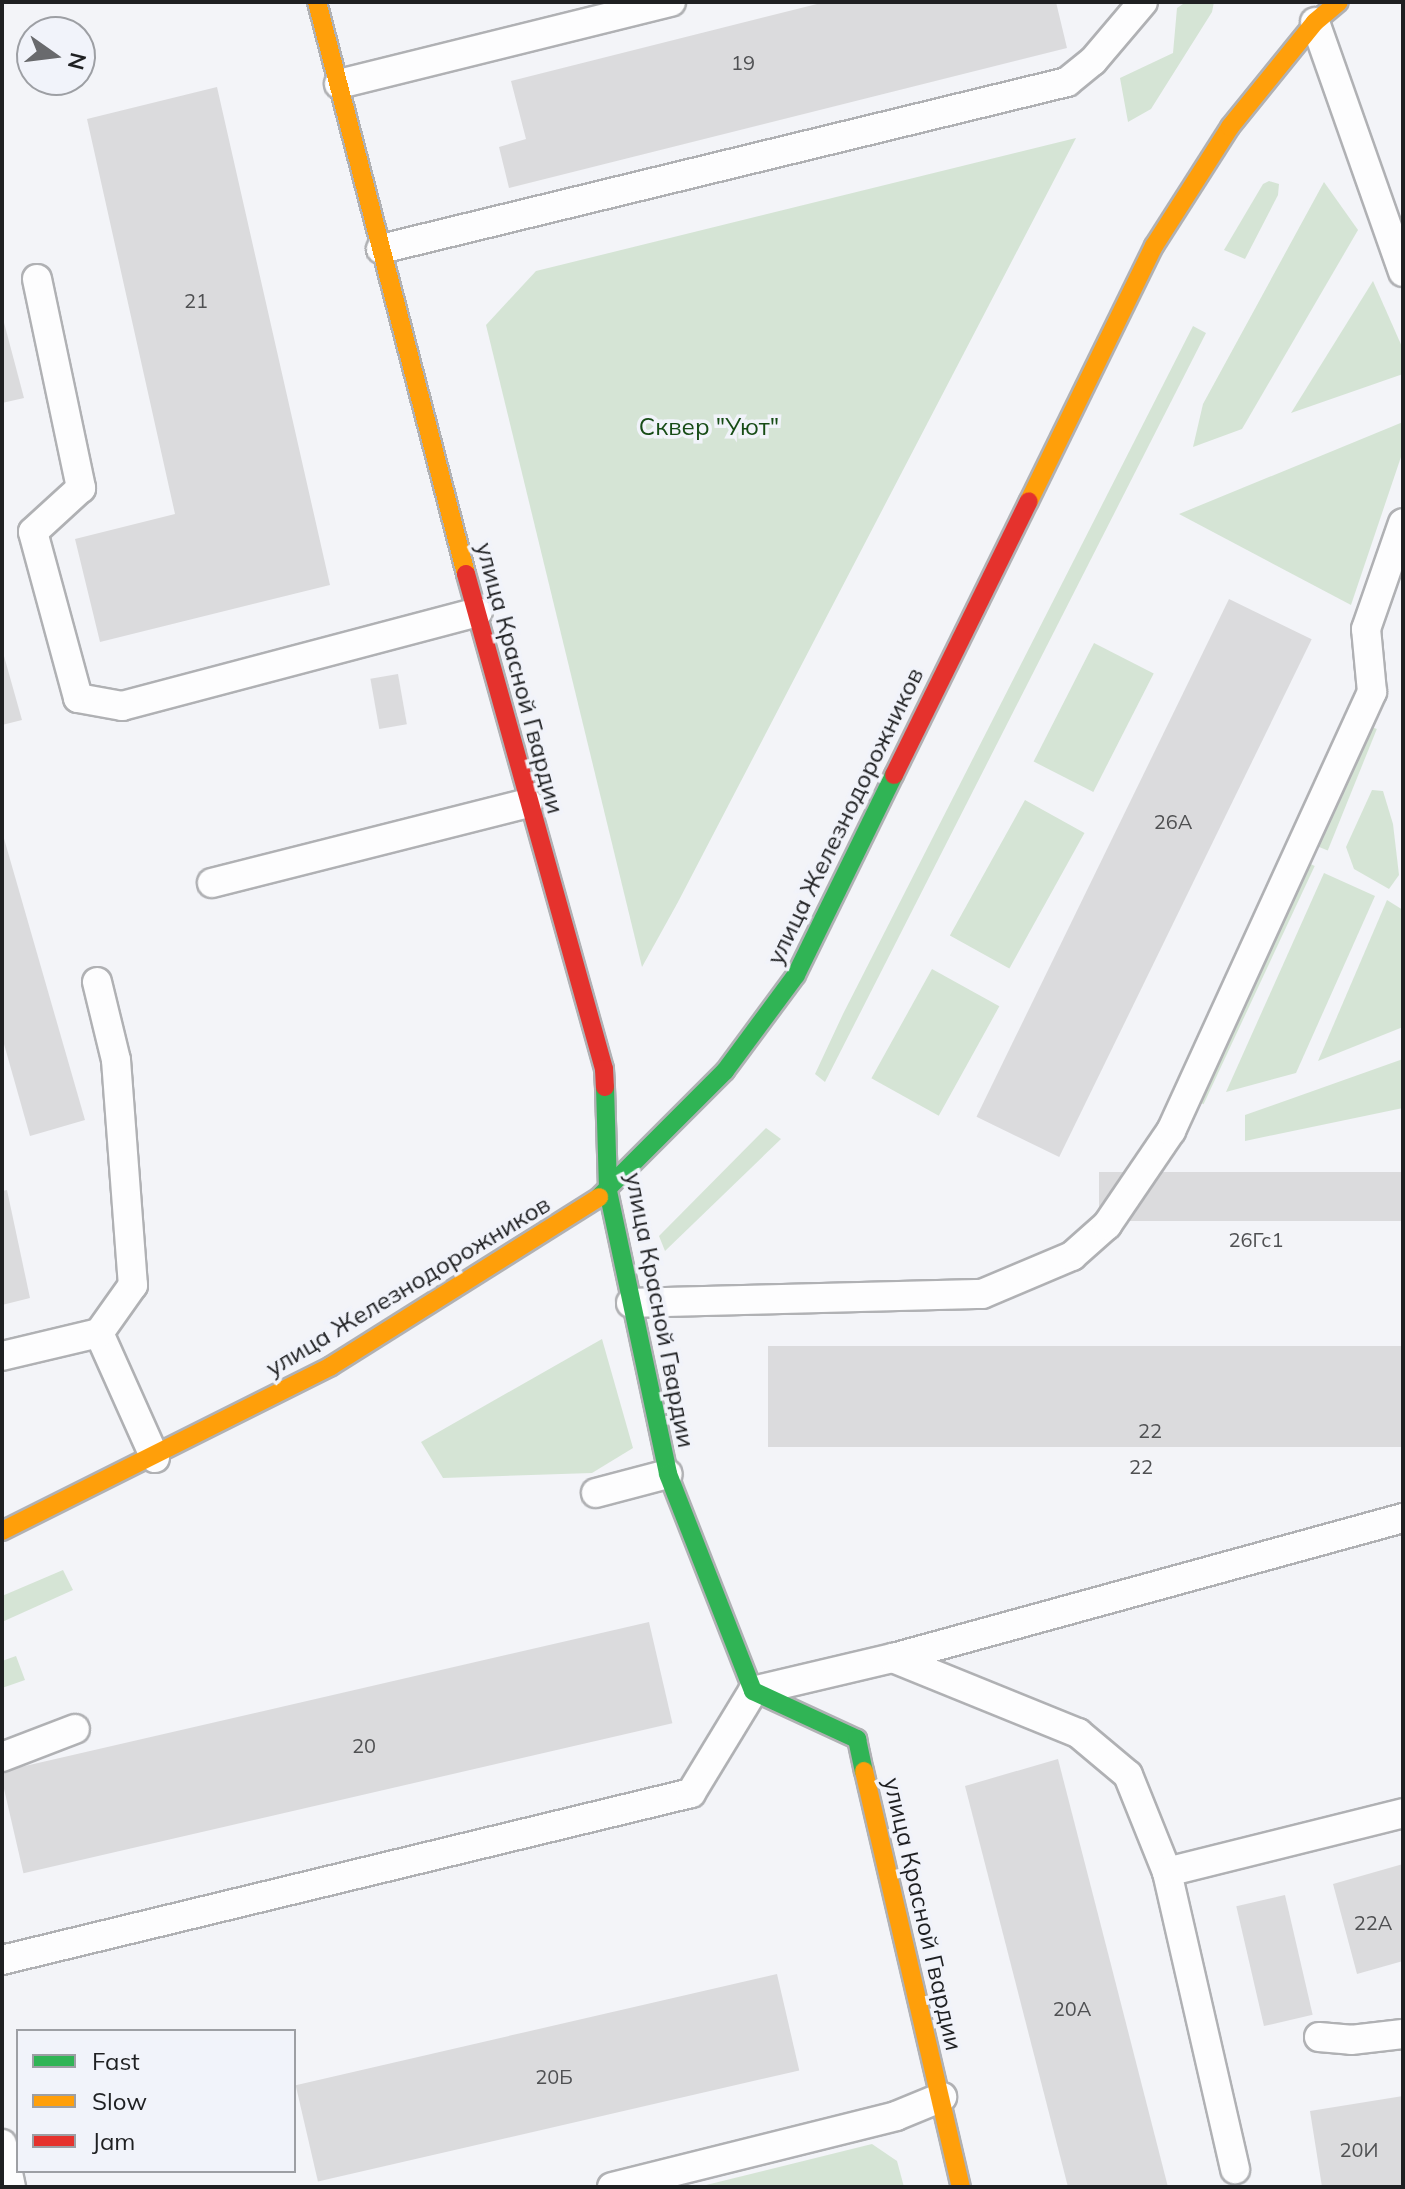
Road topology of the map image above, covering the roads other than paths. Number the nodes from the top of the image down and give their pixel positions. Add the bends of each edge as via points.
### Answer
1 (317, 2) edge
2 (671, 2) edge
3 (1143, 2) edge
4 (1339, 2) edge
5 (1315, 22) junction
6 (339, 84) junction
7 (381, 249) junction
8 (1403, 272) edge
9 (37, 279) dead end
10 (1403, 523) edge
11 (478, 612) junction
12 (528, 803) junction
13 (212, 883) dead end
14 (97, 982) dead end
15 (608, 1191) junction
16 (631, 1303) junction
17 (99, 1333) junction
18 (2, 1356) edge
19 (155, 1458) junction
20 (668, 1474) junction
21 (596, 1493) dead end
22 (1403, 1518) edge
23 (2, 1531) edge
24 (893, 1658) junction
25 (753, 1691) junction
26 (75, 1729) dead end
27 (2, 1757) edge
28 (1403, 1813) edge
29 (1167, 1872) junction
30 (2, 1960) edge
31 (1403, 2034) edge
32 (1319, 2037) dead end
33 (942, 2097) junction
34 (2, 2144) edge
35 (1235, 2169) dead end
36 (11, 2187) edge
37 (612, 2187) edge
38 (961, 2187) edge

1 - 6 street, улица Красной Гвардии
2 - 6 lane
3 - 7 lane via 1093,61 1067,82
4 - 5 street, улица Железнодорожников
5 - 8 lane
5 - 15 street, улица Железнодорожников via 1230,127 1154,246 796,975 725,1071
6 - 7 street, улица Красной Гвардии
7 - 11 street, улица Красной Гвардии via 414,389
9 - 11 lane via 81,488 33,532 78,698 122,706
10 - 16 lane via 1366,629 1372,692 1171,1131 1107,1225 1072,1256 982,1294
11 - 12 street, улица Красной Гвардии
12 - 13 lane
12 - 15 street, улица Красной Гвардии via 604,1069
14 - 17 lane via 116,1060 133,1285
15 - 16 street, улица Красной Гвардии
15 - 19 street, улица Железнодорожников via 331,1366
16 - 20 street, улица Красной Гвардии
17 - 18 lane
17 - 19 lane
19 - 23 street, улица Железнодорожников
20 - 21 lane
20 - 25 street, улица Красной Гвардии
22 - 24 lane
24 - 25 lane
24 - 29 lane via 1078,1733 1128,1775
25 - 30 lane via 691,1793
25 - 33 street, улица Красной Гвардии via 857,1739
26 - 27 lane
28 - 29 lane
29 - 35 lane
31 - 32 lane via 1351,2040
33 - 37 lane via 896,2116
33 - 38 street, улица Красной Гвардии
34 - 36 lane

